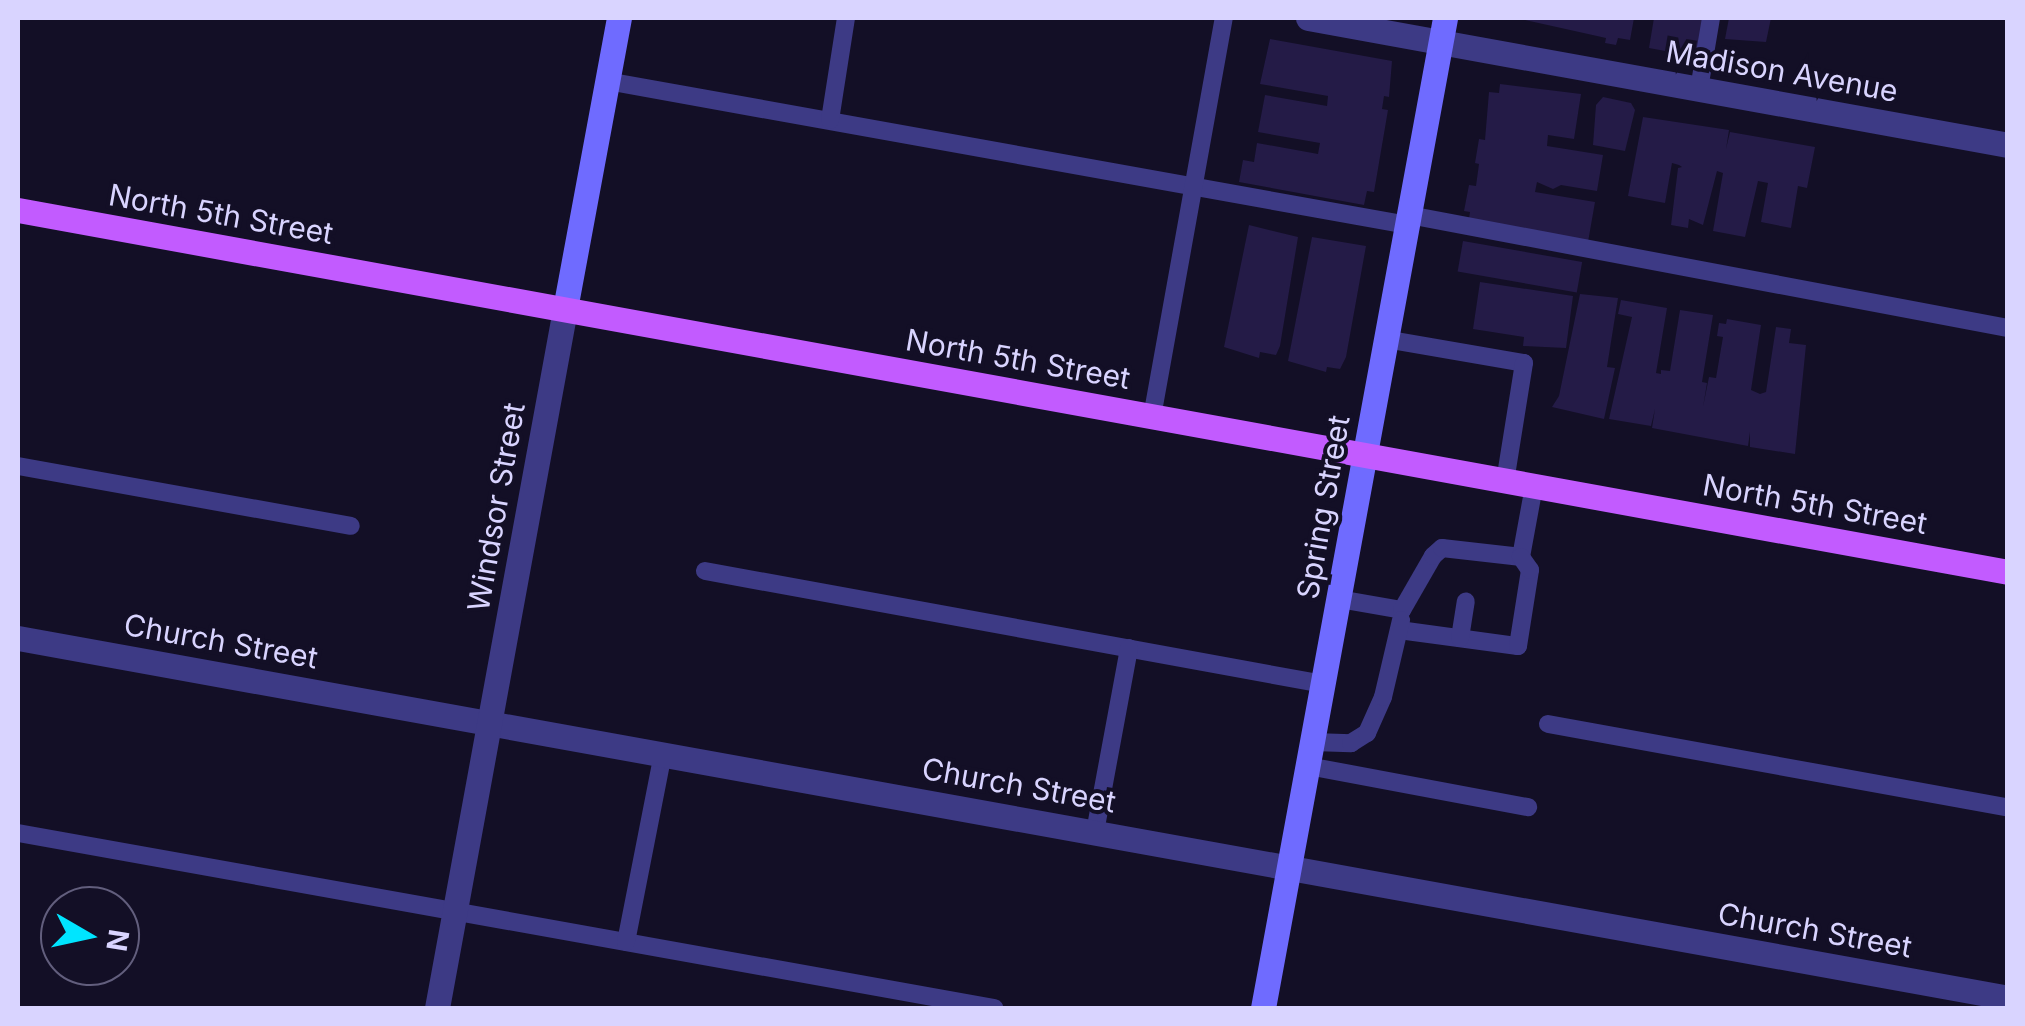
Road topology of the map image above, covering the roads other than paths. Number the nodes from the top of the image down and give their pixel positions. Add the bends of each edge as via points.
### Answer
1 (619, 18) edge
2 (846, 18) edge
3 (1224, 18) edge
4 (1308, 18) edge
5 (1711, 18) edge
6 (1443, 30) edge
7 (607, 81) junction
8 (1698, 89) junction
9 (830, 120) junction
10 (2008, 145) edge
11 (1194, 186) junction
12 (18, 210) edge
13 (1408, 220) junction
14 (565, 309) junction
15 (2008, 328) edge
16 (1385, 339) junction
17 (1152, 416) junction
18 (1366, 456) junction
19 (18, 466) edge
20 (1505, 481) junction
21 (1534, 486) junction
22 (350, 526) dead end
23 (1521, 557) junction
24 (705, 571) dead end
25 (2008, 572) edge
26 (1339, 600) junction
27 (1466, 602) dead end
28 (1402, 610) junction
29 (1399, 630) junction
30 (18, 638) edge
31 (1460, 638) junction
32 (1128, 648) junction
33 (1324, 684) junction
34 (490, 722) junction
35 (1548, 724) dead end
36 (662, 754) junction
37 (1310, 754) junction
38 (1528, 807) dead end
39 (2008, 808) edge
40 (1095, 832) junction
41 (18, 833) edge
42 (1289, 867) junction
43 (454, 914) junction
44 (626, 942) junction
45 (2008, 998) edge
46 (437, 1008) edge
47 (994, 1008) edge
48 (1263, 1008) edge

1 - 7 main road, Windsor Street
2 - 9 lane
3 - 11 lane
4 - 6 street, Madison Avenue
5 - 8 lane
6 - 8 street, Madison Avenue
6 - 13 main road, Spring Street
7 - 9 lane
7 - 14 main road, Windsor Street
8 - 10 street, Madison Avenue
9 - 11 lane
11 - 13 lane
11 - 17 lane
12 - 14 main road, North 5th Street
13 - 15 lane
13 - 16 main road, Spring Street
14 - 17 main road, North 5th Street
14 - 34 street, Windsor Street
16 - 18 main road, Spring Street
16 - 20 lane via 1524,363
17 - 18 main road, North 5th Street
18 - 20 main road, North 5th Street
18 - 26 main road, Spring Street
19 - 22 lane
20 - 21 main road, North 5th Street
21 - 23 lane
21 - 25 main road, North 5th Street
23 - 28 lane via 1442,548
23 - 31 lane via 1530,570 1518,646
24 - 32 lane
26 - 28 lane
26 - 33 main road, Spring Street
27 - 31 lane
28 - 29 lane
29 - 31 lane
29 - 37 lane via 1383,697 1366,733 1351,744
30 - 34 street, Church Street
32 - 33 lane
32 - 40 lane
33 - 37 main road, Spring Street
34 - 36 street, Church Street
34 - 43 street, Windsor Street
35 - 39 lane
36 - 40 street, Church Street
36 - 44 lane
37 - 38 lane
37 - 42 main road, Spring Street
40 - 42 street, Church Street
41 - 43 lane
42 - 45 street, Church Street
42 - 48 main road, Spring Street
43 - 44 lane
43 - 46 street, Windsor Street
44 - 47 lane

